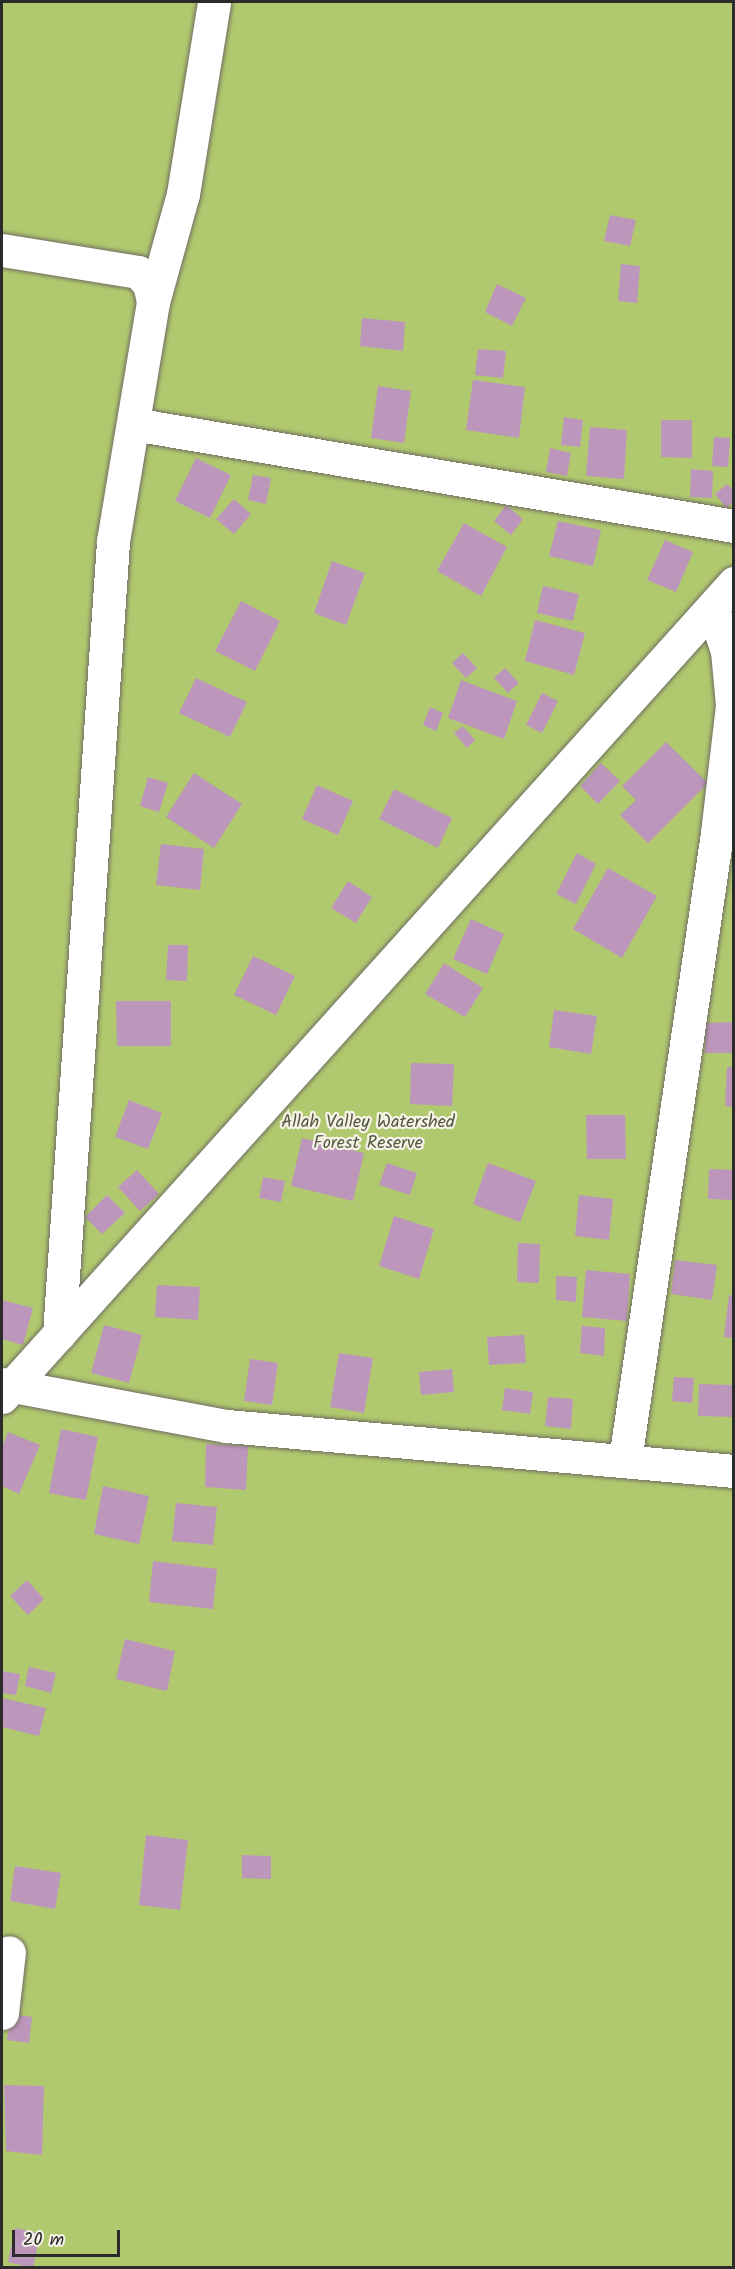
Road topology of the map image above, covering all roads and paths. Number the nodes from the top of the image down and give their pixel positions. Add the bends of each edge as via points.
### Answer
1 (214, 2) edge
2 (2, 250) edge
3 (153, 302) junction
4 (133, 424) junction
5 (734, 526) edge
6 (723, 595) edge
7 (59, 1334) junction
8 (5, 1389) edge
9 (625, 1460) junction
10 (734, 1471) edge
11 (9, 1952) dead end
12 (2, 2013) edge

1 - 3 street via 183,194
2 - 3 street via 138,272 149,284
3 - 4 street
4 - 5 street
4 - 7 street via 113,542
6 - 7 street
6 - 9 street via 732,705 717,833
7 - 8 street
8 - 9 street via 227,1426
9 - 10 street
11 - 12 street

